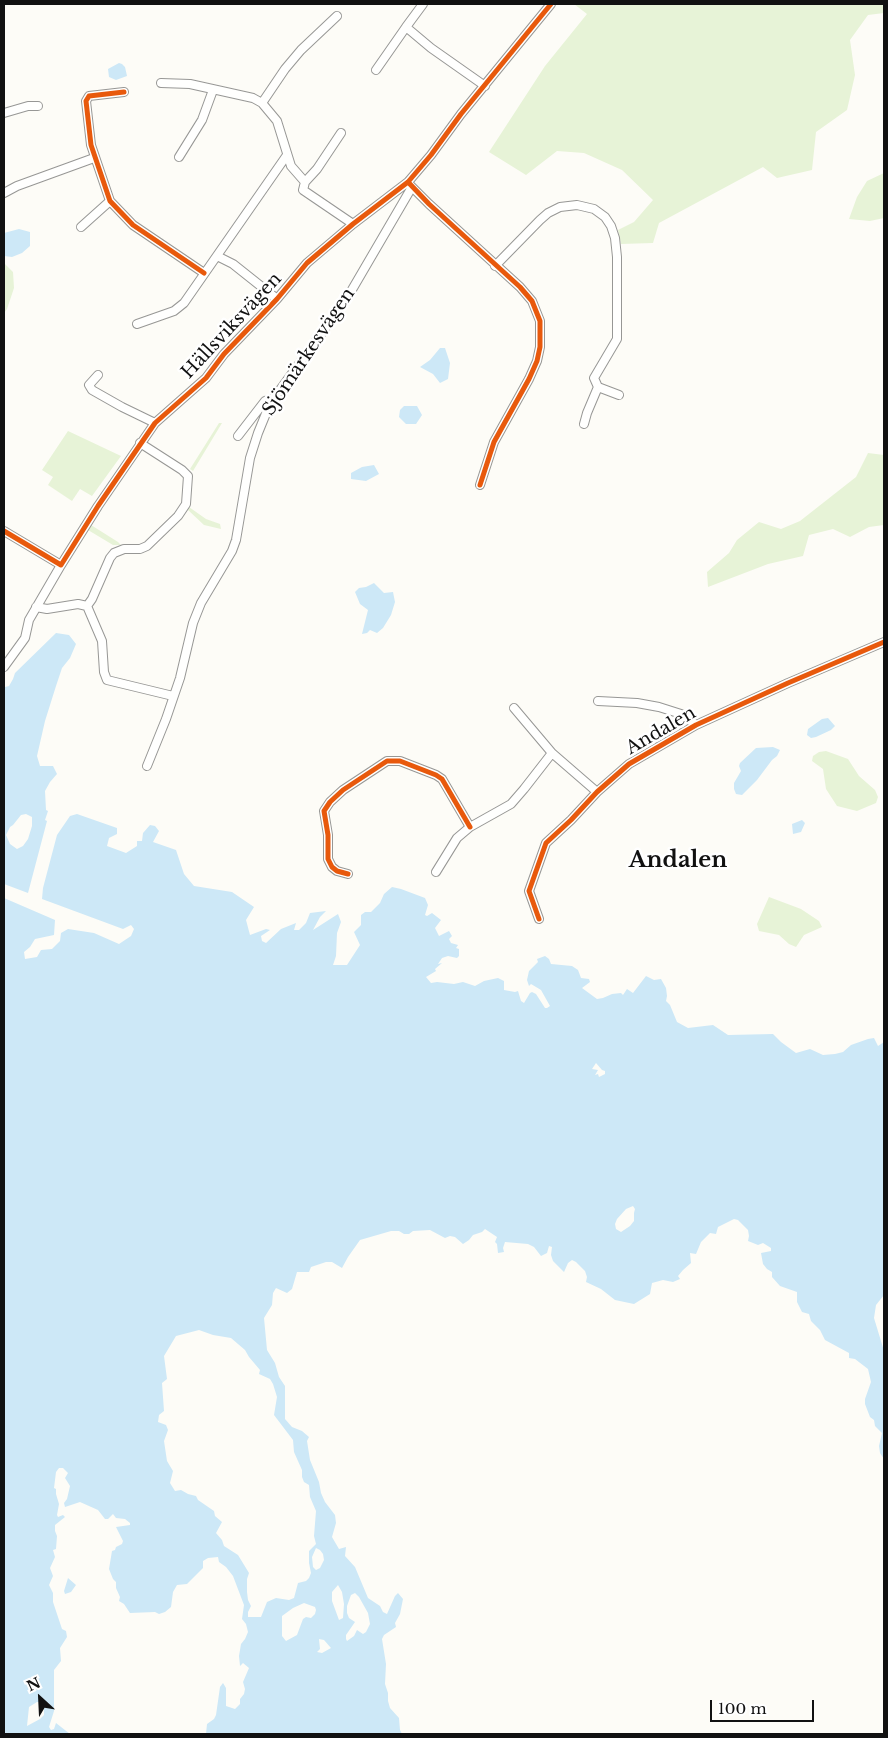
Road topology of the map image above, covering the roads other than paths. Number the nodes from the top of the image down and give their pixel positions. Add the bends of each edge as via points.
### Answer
1 (423, 4) edge
2 (550, 4) edge
3 (337, 16) dead end
4 (406, 27) junction
5 (376, 70) dead end
6 (161, 83) dead end
7 (484, 86) junction
8 (213, 90) junction
9 (124, 92) dead end
10 (262, 103) junction
11 (38, 106) dead end
12 (4, 113) edge
13 (341, 133) dead end
14 (287, 155) junction
15 (179, 157) dead end
16 (94, 158) junction
17 (305, 182) junction
18 (410, 185) junction
19 (4, 192) edge
20 (110, 201) junction
21 (352, 224) junction
22 (81, 228) dead end
23 (218, 256) junction
24 (496, 266) junction
25 (204, 273) junction
26 (277, 299) junction
27 (137, 324) dead end
28 (98, 375) dead end
29 (598, 387) junction
30 (619, 395) dead end
31 (274, 398) junction
32 (155, 423) junction
33 (584, 424) dead end
34 (238, 436) dead end
35 (140, 443) junction
36 (480, 485) dead end
37 (4, 531) edge
38 (62, 566) junction
39 (86, 606) junction
40 (36, 607) junction
41 (884, 642) edge
42 (4, 667) edge
43 (173, 696) junction
44 (598, 701) dead end
45 (514, 708) dead end
46 (696, 725) junction
47 (552, 752) junction
48 (147, 766) dead end
49 (597, 792) junction
50 (470, 827) junction
51 (436, 872) dead end
52 (348, 874) dead end
53 (538, 919) dead end

1 - 4 street
2 - 7 street, Hällsviksvägen
3 - 10 street via 284,69
4 - 5 street
4 - 7 street
6 - 8 street via 190,84
7 - 18 street, Hällsviksvägen
8 - 10 street via 253,98
8 - 15 street via 202,120
9 - 16 street via 89,96 86,101
10 - 14 street via 277,121
11 - 12 street
13 - 17 street via 317,170
14 - 17 street via 291,166
14 - 23 street
16 - 19 street
16 - 20 street
17 - 21 street via 303,190 306,193
18 - 21 street, Hällsviksvägen
18 - 24 street
18 - 31 street, Sjömärkesvägen via 346,300
20 - 22 street
20 - 25 street via 133,225
21 - 26 street, Hällsviksvägen via 307,263
23 - 25 street
23 - 26 street
24 - 29 street via 553,210 582,206 600,211 605,216 614,232 616,247 618,331 617,341 594,378
24 - 36 street via 532,302 541,326 540,347 529,379 494,442
25 - 27 street via 179,308
26 - 32 street, Hällsviksvägen via 224,354 206,378
28 - 32 street via 89,386 92,390
29 - 30 street
29 - 33 street
31 - 34 street via 265,401
31 - 43 street, Sjömärkesvägen via 252,448 236,540 200,603
32 - 35 street, Hällsviksvägen
35 - 38 street, Hällsviksvägen
35 - 39 street via 188,476 186,504 147,546 124,549 110,558
37 - 38 street
38 - 40 street, Hällsviksvägen
39 - 40 street
39 - 43 street via 102,641 107,680
40 - 42 street, Hällsviksvägen via 25,638
41 - 46 street, Andalen
43 - 48 street, Sjömärkesvägen
44 - 46 street, Andalen via 659,707 681,714
45 - 47 street
46 - 49 street, Andalen via 629,764
47 - 49 street
47 - 50 street via 510,804
49 - 53 street, Andalen via 546,843 529,891
50 - 51 street via 457,838
50 - 52 street via 442,779 400,761 387,761 343,790 324,811 328,859 337,871

